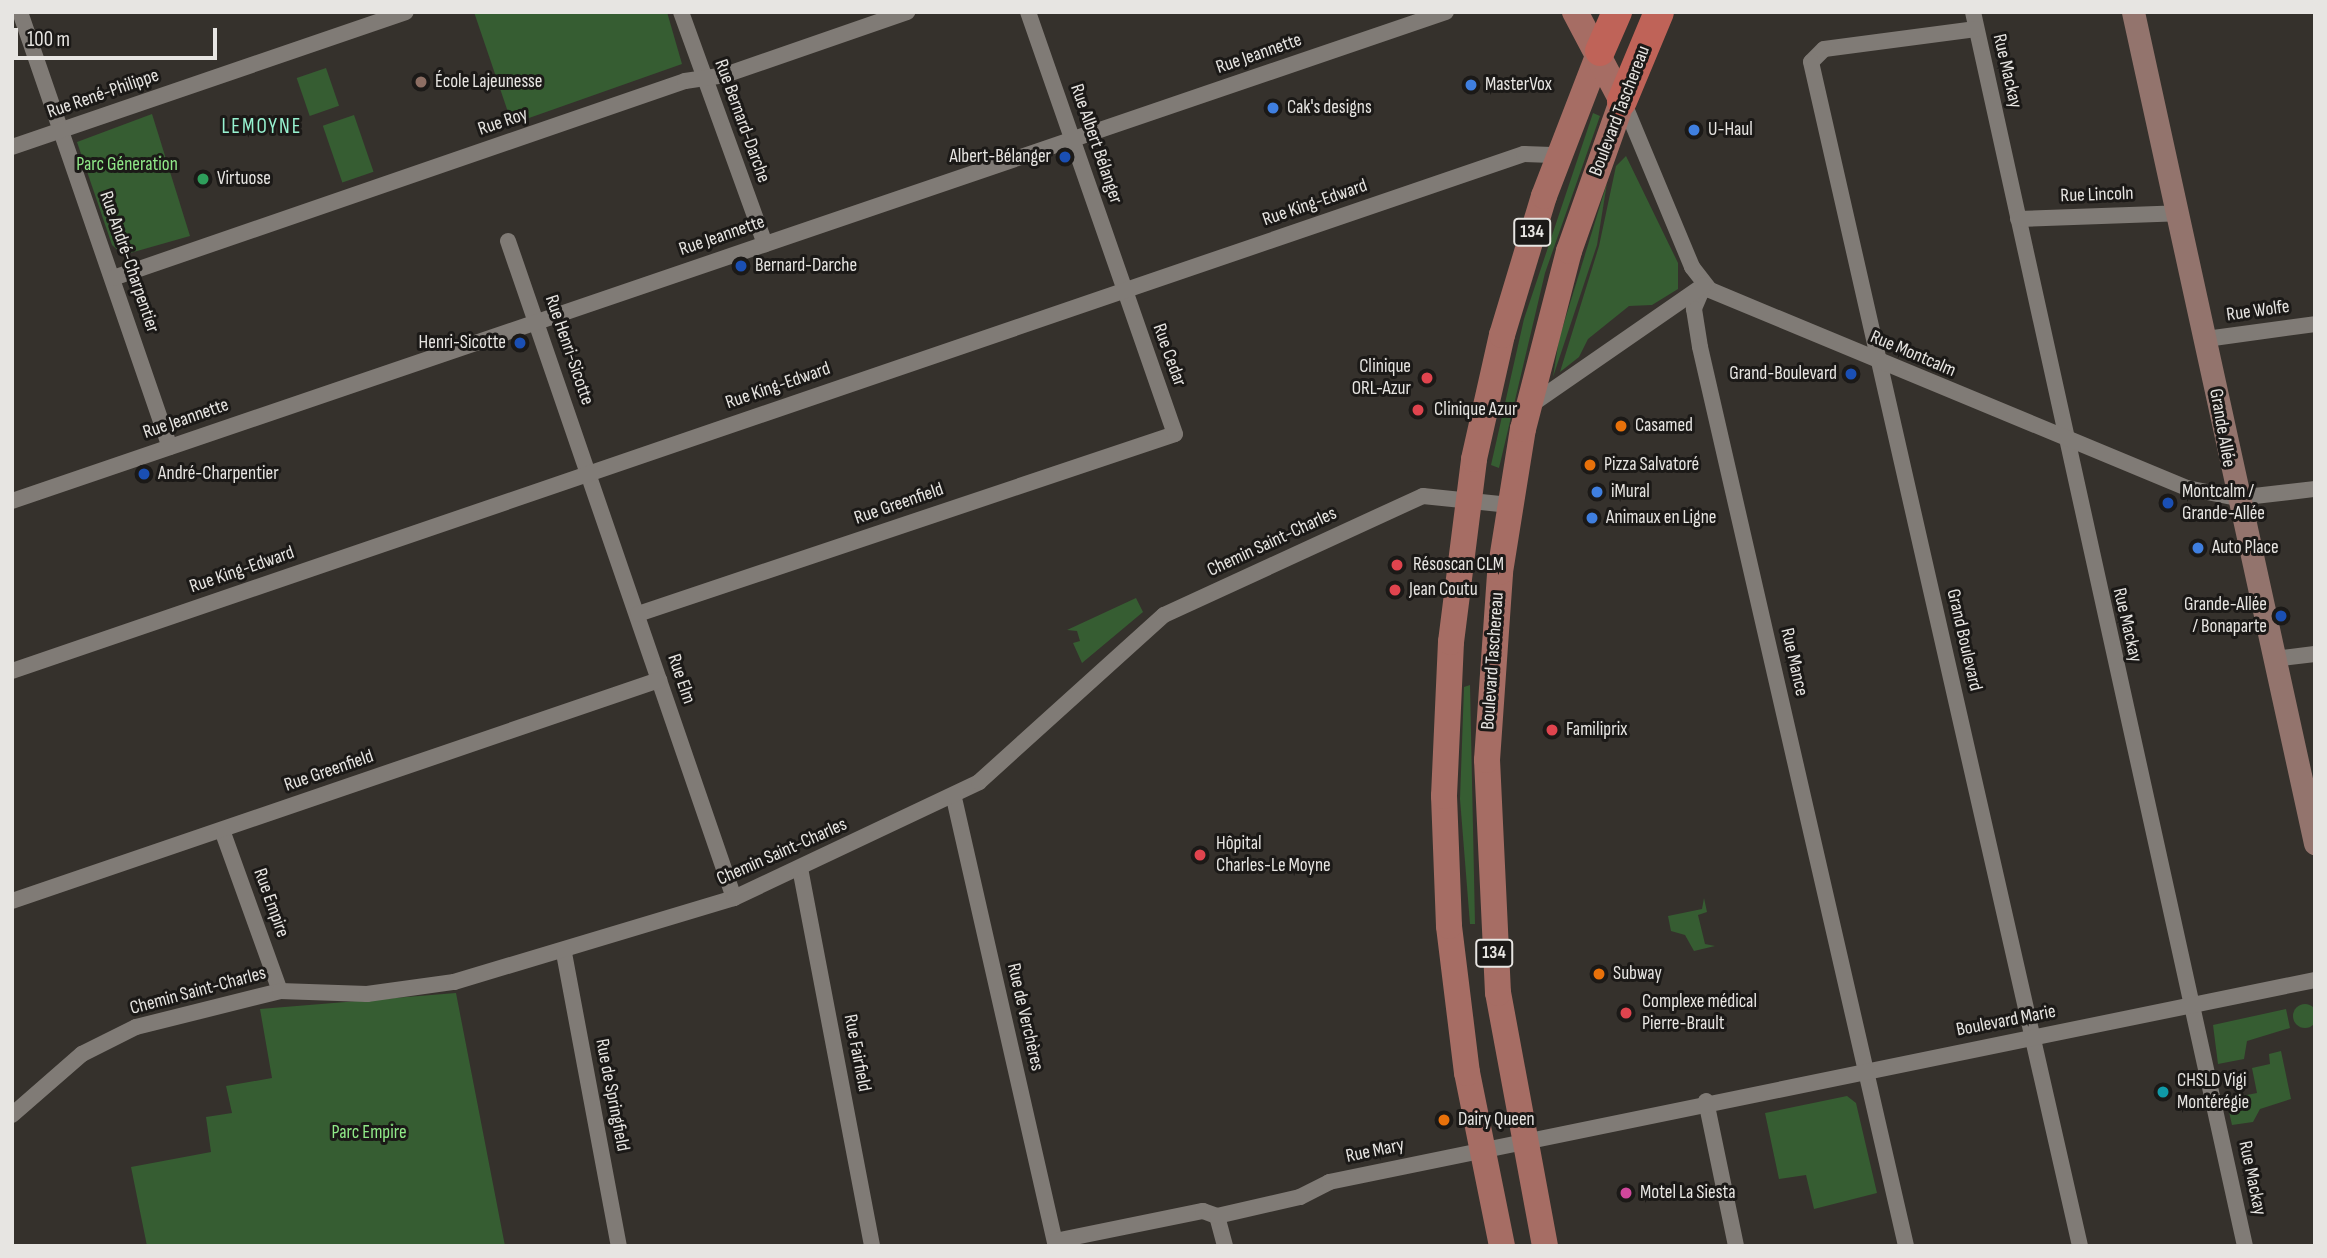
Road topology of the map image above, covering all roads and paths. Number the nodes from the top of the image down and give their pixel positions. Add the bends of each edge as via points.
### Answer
1 (20, 12) edge
2 (406, 12) edge
3 (681, 12) edge
4 (907, 12) edge
5 (1028, 12) edge
6 (1446, 12) edge
7 (1575, 12) edge
8 (1616, 12) edge
9 (1659, 12) edge
10 (2133, 12) edge
11 (1974, 20) edge
12 (1601, 51) junction
13 (704, 79) junction
14 (1622, 101) junction
15 (61, 131) junction
16 (1073, 139) junction
17 (12, 147) edge
18 (1559, 155) junction
19 (2178, 213) junction
20 (2018, 219) junction
21 (508, 240) dead end
22 (765, 244) junction
23 (113, 278) junction
24 (1704, 285) junction
25 (1124, 290) junction
26 (537, 322) junction
27 (2315, 324) edge
28 (2206, 339) junction
29 (1879, 362) junction
30 (1528, 407) junction
31 (1175, 434) joint
32 (2064, 440) junction
33 (170, 447) junction
34 (588, 474) junction
35 (2315, 489) edge
36 (2237, 498) junction
37 (1468, 499) junction
38 (12, 501) edge
39 (1510, 505) junction
40 (638, 614) junction
41 (2315, 654) edge
42 (2273, 659) junction
43 (12, 671) edge
44 (659, 680) junction
45 (954, 798) junction
46 (2312, 816) edge
47 (222, 830) junction
48 (2315, 843) edge
49 (800, 868) junction
50 (734, 898) junction
51 (12, 901) edge
52 (564, 953) junction
53 (2315, 980) edge
54 (280, 991) junction
55 (2192, 1007) junction
56 (2032, 1037) junction
57 (1865, 1071) junction
58 (1706, 1101) junction
59 (12, 1115) edge
60 (1522, 1144) junction
61 (1481, 1151) junction
62 (1217, 1216) junction
63 (1056, 1243) edge
64 (619, 1246) edge
65 (872, 1246) edge
66 (1224, 1246) edge
67 (1502, 1246) edge
68 (1545, 1246) edge
69 (1736, 1246) edge
70 (1906, 1246) edge
71 (2080, 1246) edge
72 (2245, 1246) edge

1 - 15 street, Rue André-Charpentier
2 - 15 street, Rue René-Philippe
3 - 13 street, Rue Bernard-Darche
4 - 13 street, Rue Roy
5 - 16 street, Rue Albert Bélanger
6 - 16 street, Rue Jeannette
7 - 12 main road
8 - 12 highway, Boulevard Taschereau / 134
9 - 14 highway, Boulevard Taschereau / 134
10 - 19 main road, Grande Allée
11 - 20 street, Rue Mackay
11 - 29 street, Grand Boulevard via 1824,49 1811,62
12 - 14 main road
12 - 18 main road, Boulevard Taschereau / 134
13 - 22 street, Rue Bernard-Darche
13 - 23 street, Rue Roy
14 - 24 street
14 - 30 main road, Boulevard Taschereau / 134 via 1569,251
15 - 17 street, Rue René-Philippe
15 - 23 street, Rue André-Charpentier
16 - 22 street, Rue Jeannette
16 - 25 street, Rue Albert Bélanger
18 - 25 street, Rue King-Edward via 1524,153
18 - 37 main road, Boulevard Taschereau / 134 via 1502,335
19 - 20 street, Rue Lincoln
19 - 28 main road, Grande Allée
20 - 32 street, Rue Mackay
21 - 26 street, Rue Henri-Sicotte
22 - 26 street, Rue Jeannette
23 - 33 street, Rue André-Charpentier
24 - 29 street, Rue Montcalm
24 - 30 street
24 - 57 street, Rue Mance via 1694,309 1700,346
25 - 31 street, Rue Cedar
25 - 34 street, Rue King-Edward
26 - 33 street, Rue Jeannette
26 - 34 street, Rue Henri-Sicotte
27 - 28 street, Rue Wolfe
28 - 36 main road, Grande Allée
29 - 32 street, Rue Montcalm
29 - 56 street, Grand Boulevard
30 - 39 main road, Boulevard Taschereau / 134
31 - 40 street, Rue Greenfield
32 - 36 street, Rue Montcalm via 2187,488
32 - 55 street, Rue Mackay
33 - 38 street, Rue Jeannette
34 - 40 street, Rue Elm
34 - 43 street, Rue King-Edward
35 - 36 street, Rue Montcalm
36 - 42 main road, Grande Allée
37 - 39 street, Chemin Saint-Charles
37 - 45 street, Chemin Saint-Charles via 1418,498 1155,620 1003,764
37 - 61 main road, Boulevard Taschereau / 134 via 1450,653 1444,828 1455,985
39 - 60 main road, Boulevard Taschereau / 134 via 1490,671 1487,833 1498,993
40 - 44 street, Rue Elm
41 - 42 street
42 - 46 main road, Grande Allée
44 - 47 street, Rue Greenfield
44 - 50 street, Rue Elm
45 - 49 street, Chemin Saint-Charles
45 - 63 street, Rue de Verchères
46 - 48 main road, Grande Allée
47 - 51 street, Rue Greenfield
47 - 54 street, Rue Empire
49 - 50 street, Chemin Saint-Charles
49 - 65 street, Rue Fairfield
50 - 52 street, Chemin Saint-Charles
52 - 54 street, Chemin Saint-Charles via 429,986 367,994
52 - 64 street, Rue de Springfield
53 - 55 street, Boulevard Marie
54 - 59 street, Chemin Saint-Charles via 110,1037
55 - 56 street, Boulevard Marie
55 - 72 street, Rue Mackay
56 - 57 street, Boulevard Marie
56 - 71 street, Grand Boulevard
57 - 58 street, Boulevard Marie
57 - 70 street, Rue Mance
58 - 60 street, Rue Mary
58 - 69 street
60 - 61 street, Rue Mary
60 - 68 main road, Boulevard Taschereau / 134
61 - 62 street, Rue Mary via 1312,1186 1300,1197
61 - 67 main road, Boulevard Taschereau / 134
62 - 63 street, Rue Mary via 1203,1211
62 - 66 street

